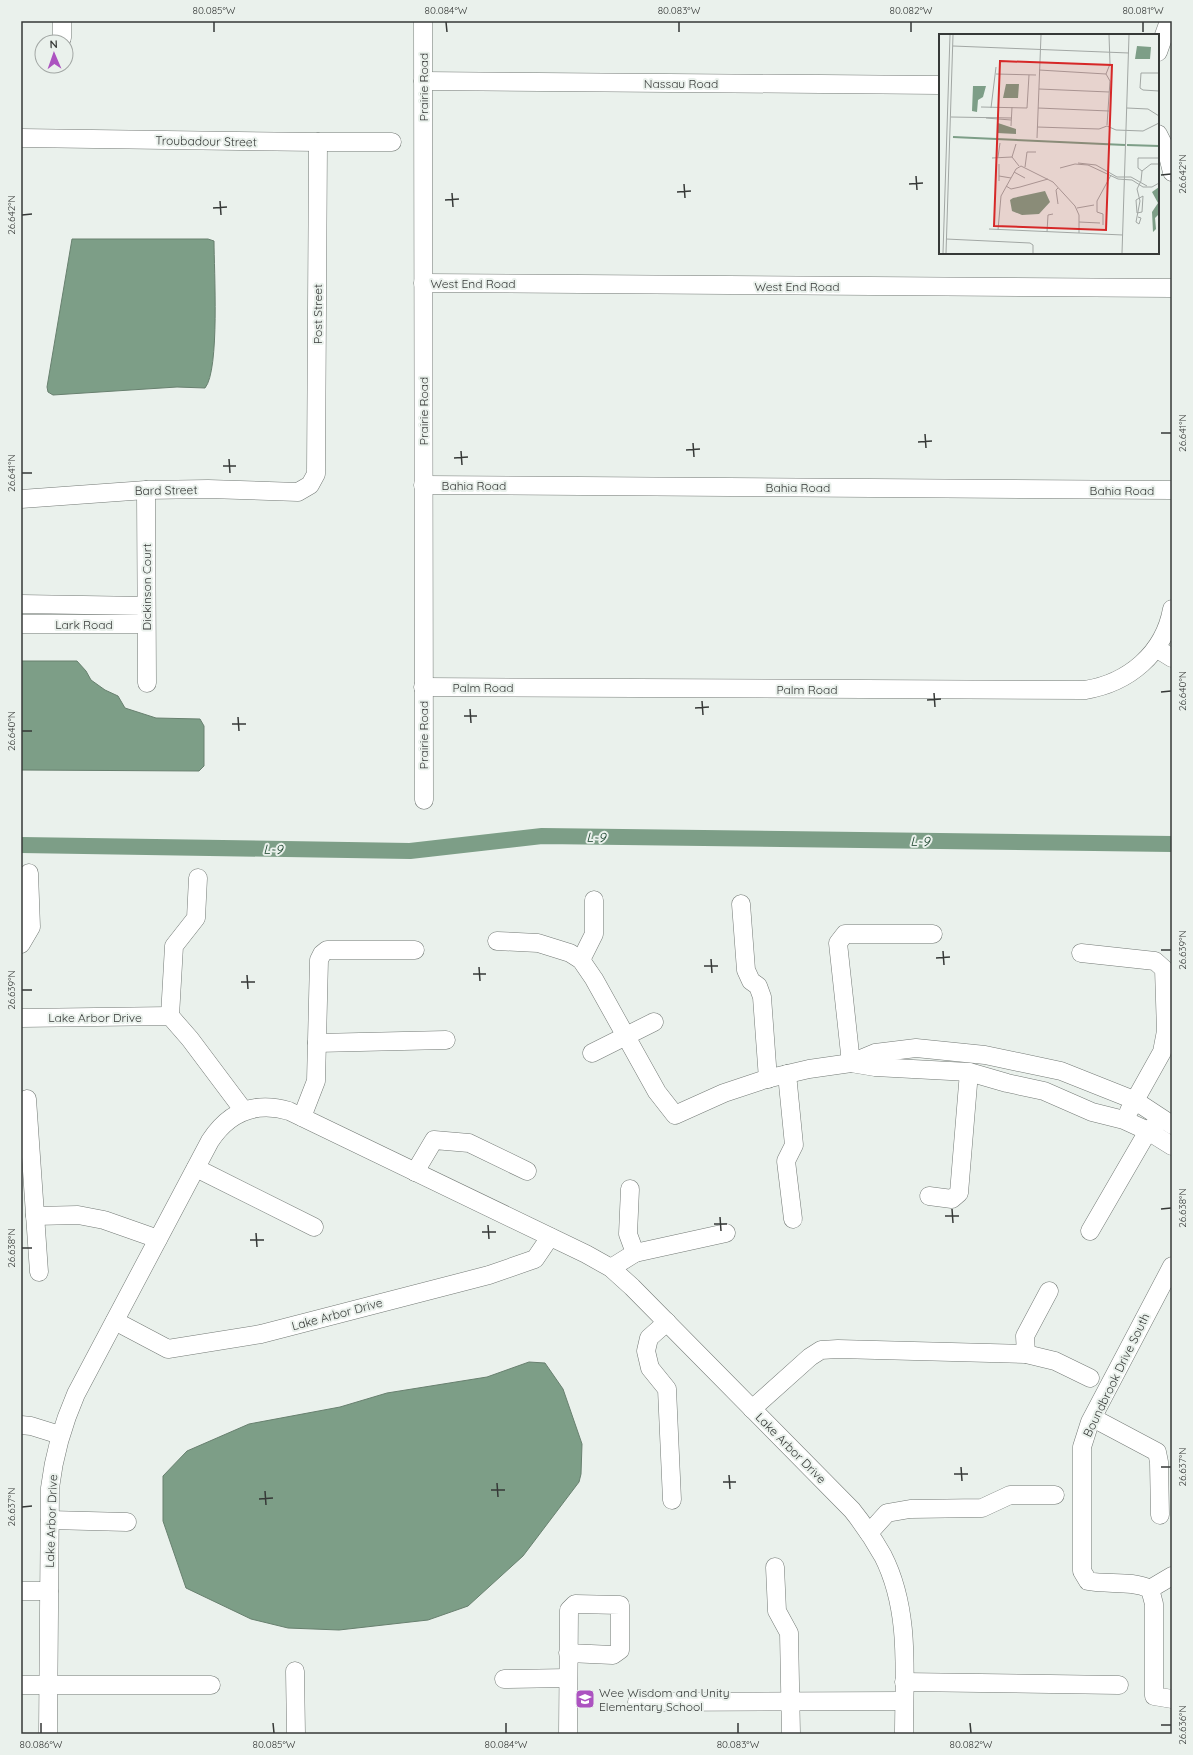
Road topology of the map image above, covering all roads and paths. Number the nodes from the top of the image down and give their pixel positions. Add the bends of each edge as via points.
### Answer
1 (423, 21) edge
2 (1169, 21) edge
3 (1159, 49) edge
4 (423, 81) junction
5 (939, 85) edge
6 (1159, 136) edge
7 (21, 138) edge
8 (318, 142) junction
9 (392, 142) dead end
10 (1172, 172) edge
11 (423, 283) junction
12 (1172, 288) edge
13 (310, 485) joint
14 (423, 485) junction
15 (146, 490) junction
16 (1172, 490) edge
17 (21, 499) edge
18 (21, 604) edge
19 (77, 605) junction
20 (146, 606) junction
21 (1172, 609) edge
22 (21, 624) edge
23 (75, 624) junction
24 (146, 624) junction
25 (1156, 648) junction
26 (1172, 658) edge
27 (146, 683) dead end
28 (424, 687) junction
29 (424, 800) dead end
30 (29, 873) dead end
31 (198, 878) dead end
32 (594, 900) dead end
33 (741, 904) dead end
34 (933, 934) dead end
35 (497, 941) dead end
36 (21, 944) edge
37 (415, 950) dead end
38 (1082, 953) dead end
39 (581, 960) junction
40 (1168, 990) edge
41 (170, 1016) junction
42 (21, 1018) edge
43 (654, 1022) dead end
44 (625, 1036) junction
45 (446, 1040) dead end
46 (318, 1043) junction
47 (592, 1053) dead end
48 (851, 1063) junction
49 (969, 1072) junction
50 (787, 1074) junction
51 (768, 1079) junction
52 (28, 1099) dead end
53 (1134, 1100) junction
54 (244, 1111) junction
55 (302, 1117) junction
56 (1124, 1120) junction
57 (1167, 1121) edge
58 (1148, 1132) junction
59 (1172, 1146) edge
60 (196, 1168) junction
61 (527, 1171) dead end
62 (415, 1172) junction
63 (630, 1189) dead end
64 (930, 1196) dead end
65 (35, 1216) junction
66 (793, 1219) dead end
67 (314, 1227) dead end
68 (1090, 1231) dead end
69 (726, 1232) dead end
70 (550, 1237) junction
71 (158, 1239) junction
72 (635, 1253) junction
73 (611, 1268) junction
74 (1171, 1270) edge
75 (39, 1272) dead end
76 (1049, 1290) dead end
77 (115, 1321) junction
78 (667, 1322) junction
79 (1026, 1354) junction
80 (1090, 1378) dead end
81 (752, 1409) junction
82 (1093, 1418) junction
83 (21, 1425) edge
84 (60, 1435) junction
85 (1165, 1455) edge
86 (1055, 1495) dead end
87 (672, 1500) dead end
88 (1160, 1515) dead end
89 (50, 1520) junction
90 (127, 1522) dead end
91 (869, 1532) junction
92 (774, 1567) dead end
93 (1172, 1576) edge
94 (1150, 1589) junction
95 (49, 1591) junction
96 (21, 1592) edge
97 (568, 1653) junction
98 (295, 1671) dead end
99 (568, 1678) junction
100 (504, 1679) dead end
101 (904, 1682) junction
102 (21, 1685) edge
103 (49, 1685) junction
104 (212, 1685) dead end
105 (1119, 1685) dead end
106 (1172, 1699) edge
107 (791, 1701) junction
108 (904, 1701) junction
109 (637, 1702) dead end
110 (48, 1734) edge
111 (296, 1734) edge
112 (568, 1734) edge
113 (791, 1734) edge
114 (904, 1734) edge

1 - 4 street, Prairie Road
2 - 3 street
4 - 5 street, Nassau Road
4 - 11 street, Prairie Road
6 - 10 street via 1167,152
7 - 8 street, Troubadour Street
8 - 9 street, Troubadour Street
8 - 13 street, Post Street via 316,474
11 - 12 street, West End Road
11 - 14 street, Prairie Road
13 - 15 street, Bard Street via 298,492
14 - 16 street, Bahia Road
14 - 28 street, Prairie Road
15 - 17 street, Bard Street
15 - 20 street, Dickinson Court
18 - 19 street, Lark Road
19 - 20 street, Lark Road
19 - 23 street via 79,615
20 - 24 street, Dickinson Court
21 - 25 street, Palm Road via 1167,627
22 - 23 street, Lark Road
23 - 24 street, Lark Road
24 - 27 street, Dickinson Court
25 - 26 street
25 - 28 street, Palm Road via 1139,667 1119,680 1079,691
28 - 29 street, Prairie Road
30 - 36 street via 31,926
31 - 41 street via 196,918 174,946
32 - 39 street via 594,934
33 - 51 street via 746,970 751,981 758,986 762,997
34 - 48 street via 845,934 838,942
35 - 39 street via 538,943 570,953
37 - 46 street via 328,950 322,954 318,960
38 - 40 street via 1155,961 1164,969
39 - 44 street
40 - 53 street via 1162,1052
41 - 42 street, Lake Arbor Drive
41 - 54 street
43 - 44 street
44 - 47 street
44 - 51 street via 657,1092 675,1115 724,1093
45 - 46 street
46 - 55 street via 316,1081
48 - 49 street via 875,1067
48 - 50 street
48 - 53 street via 876,1053 916,1048 985,1055 1061,1071
49 - 56 street via 1044,1091 1092,1112
49 - 64 street via 959,1193 952,1199
50 - 51 street
50 - 66 street via 794,1145 786,1161
52 - 65 street
53 - 56 street
53 - 57 street
54 - 55 street, Lake Arbor Drive via 278,1107
54 - 60 street, Lake Arbor Drive via 217,1131
55 - 62 street, Lake Arbor Drive
56 - 58 street
57 - 58 street
58 - 59 street
58 - 68 street
60 - 67 street
60 - 71 street, Lake Arbor Drive
61 - 62 street via 469,1142 434,1140
62 - 70 street, Lake Arbor Drive
63 - 72 street via 628,1234
65 - 71 street via 78,1215 104,1220
65 - 75 street
69 - 72 street
70 - 73 street, Lake Arbor Drive
70 - 77 street, Lake Arbor Drive via 536,1259 489,1275 261,1334 168,1349
71 - 77 street, Lake Arbor Drive
72 - 73 street
73 - 78 street, Lake Arbor Drive
74 - 82 street, Boundbrook Drive South
76 - 79 street via 1025,1336
77 - 84 street, Lake Arbor Drive via 76,1394
78 - 81 street, Lake Arbor Drive
78 - 87 street via 648,1338 646,1351 650,1368 667,1389
79 - 80 street via 1055,1361
79 - 81 street via 821,1350
81 - 91 street, Lake Arbor Drive via 852,1510
82 - 85 street
82 - 94 street, Boundbrook Drive South via 1082,1447 1082,1571 1088,1581 1101,1584 1139,1584
83 - 84 street
84 - 89 street, Lake Arbor Drive via 52,1467
85 - 88 street
86 - 91 street via 1010,1495 982,1508 910,1509 887,1513
89 - 90 street
89 - 95 street, Lake Arbor Drive
91 - 101 street, Lake Arbor Drive via 889,1569 899,1602 904,1637
92 - 107 street via 777,1611 789,1633
93 - 94 street
94 - 106 street via 1154,1604 1154,1696
95 - 96 street
95 - 103 street, Lake Arbor Drive
97 - 97 street via 569,1610 575,1604 620,1605 620,1650 613,1655
97 - 99 street
98 - 111 street
99 - 100 street
99 - 112 street
101 - 105 street
101 - 108 street, Lake Arbor Drive
102 - 103 street
103 - 104 street
103 - 110 street, Lake Arbor Drive
107 - 108 street
107 - 109 street
107 - 113 street
108 - 114 street, Lake Arbor Drive

